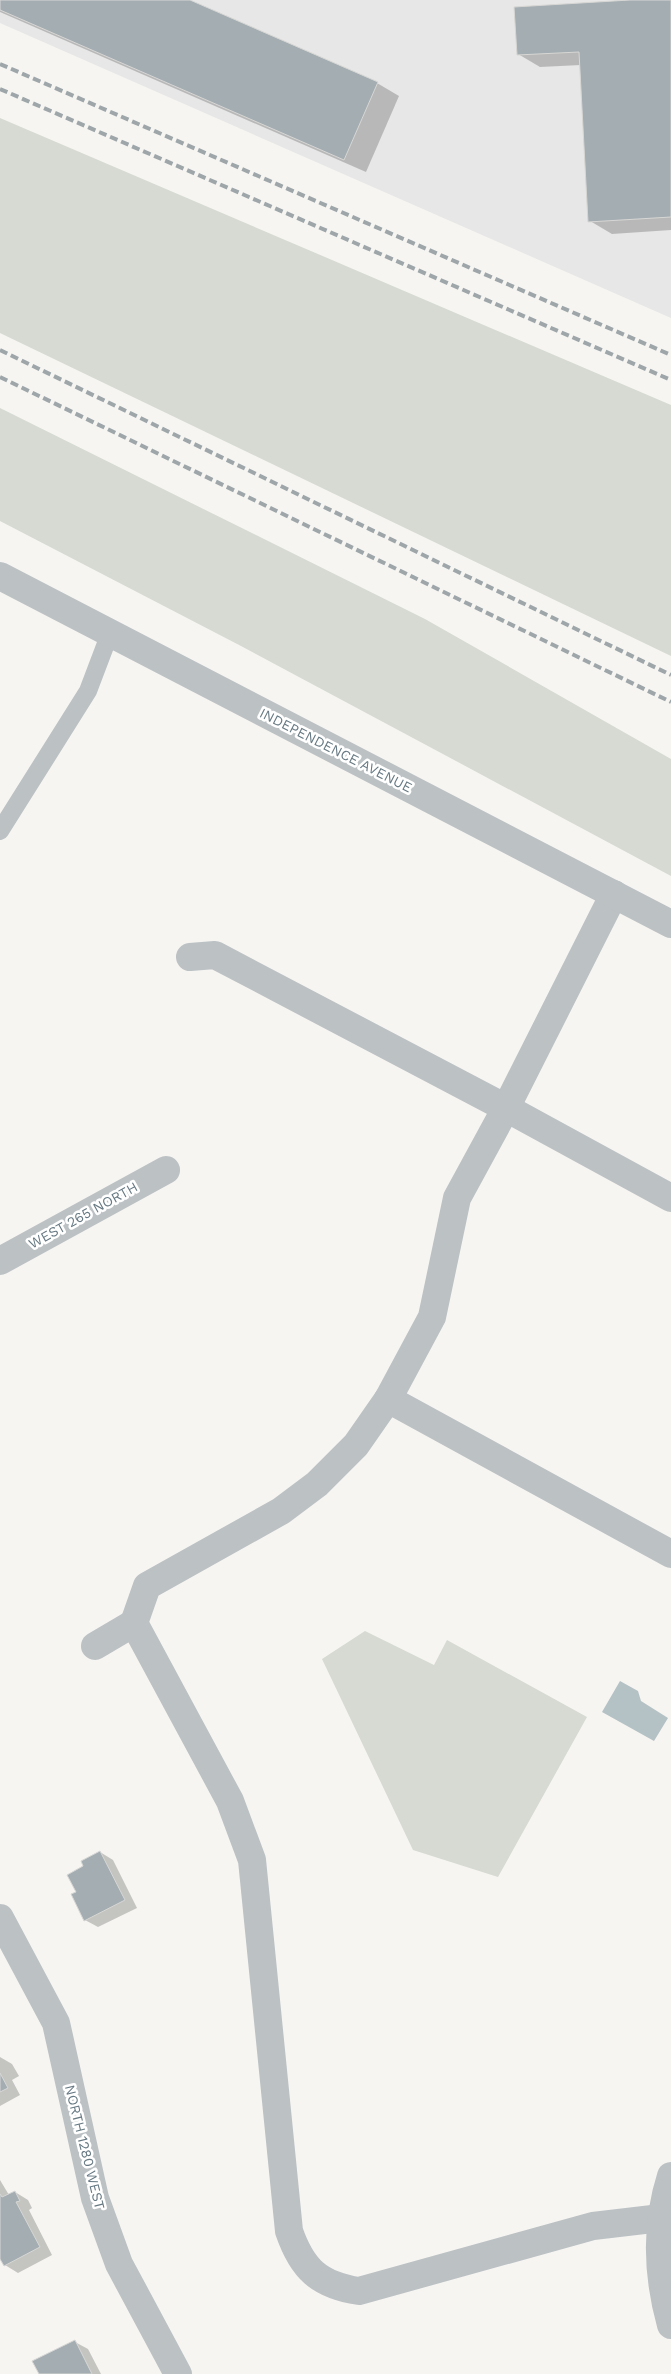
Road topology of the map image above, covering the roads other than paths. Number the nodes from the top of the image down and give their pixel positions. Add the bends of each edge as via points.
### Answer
1 (0, 576) edge
2 (110, 633) junction
3 (0, 831) edge
4 (614, 894) junction
5 (671, 924) edge
6 (190, 957) dead end
7 (506, 1108) junction
8 (166, 1170) dead end
9 (671, 1198) edge
10 (0, 1261) edge
11 (388, 1399) junction
12 (671, 1554) edge
13 (134, 1623) junction
14 (95, 1646) dead end
15 (2, 1925) edge
16 (671, 2176) edge
17 (661, 2218) junction
18 (671, 2325) edge
19 (178, 2374) edge

1 - 2 street, INDEPENDENCE AVENUE
2 - 3 lane via 88,691
2 - 4 street, INDEPENDENCE AVENUE
4 - 5 street, INDEPENDENCE AVENUE
4 - 7 street
6 - 7 street via 215,955
7 - 9 street
7 - 11 street via 456,1198 432,1317
8 - 10 street, WEST 265 NORTH
11 - 12 street
11 - 13 street via 356,1445 317,1484 281,1511 148,1586
13 - 14 street
13 - 17 street via 230,1800 252,1860 289,2232 296,2253 309,2270 338,2288 359,2291 593,2226
15 - 19 street, NORTH 1280 WEST via 56,2023 95,2198 119,2264
16 - 17 street
17 - 18 street via 659,2260 662,2296

